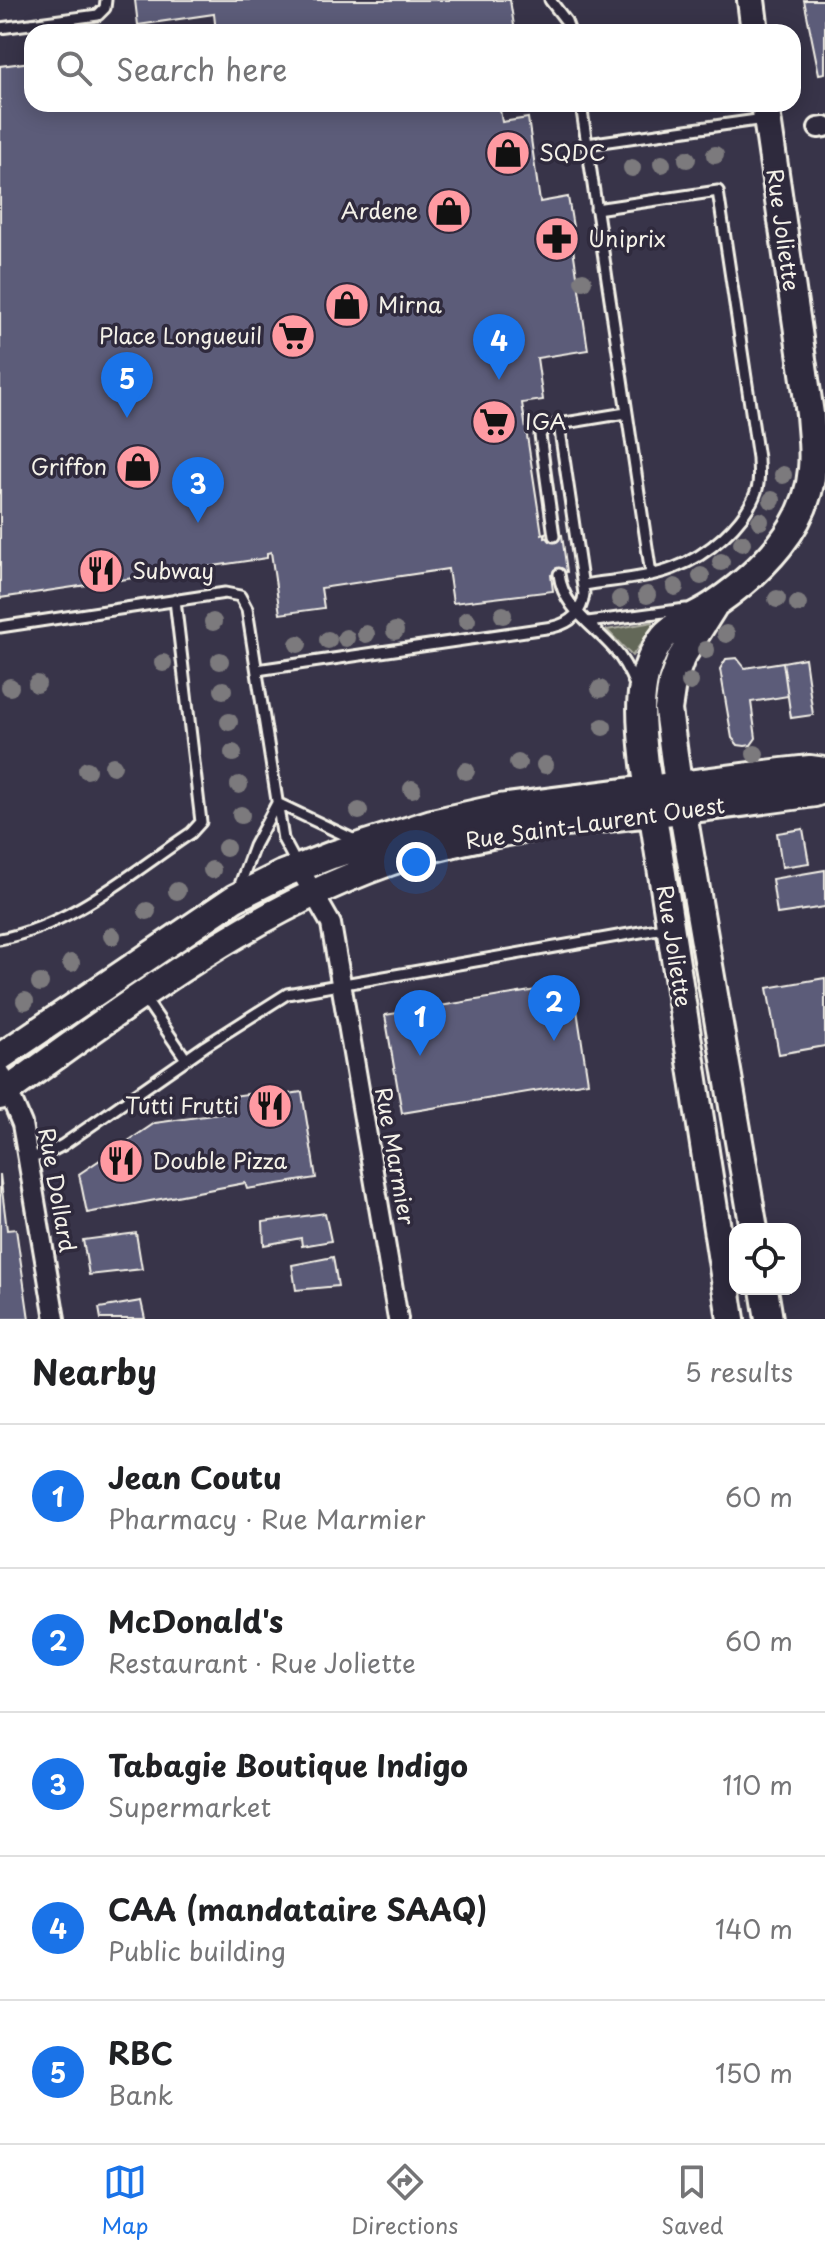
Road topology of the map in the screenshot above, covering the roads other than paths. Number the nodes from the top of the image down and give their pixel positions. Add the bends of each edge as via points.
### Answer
1 (106, 0) edge
2 (550, 0) edge
3 (751, 0) edge
4 (30, 24) edge
5 (567, 24) edge
6 (754, 24) edge
7 (24, 25) edge
8 (0, 28) edge
9 (582, 112) edge
10 (761, 112) edge
11 (766, 112) edge
12 (587, 144) junction
13 (596, 209) junction
14 (626, 413) junction
15 (559, 424) junction
16 (554, 536) dead end
17 (559, 574) dead end
18 (651, 574) junction
19 (584, 585) junction
20 (175, 600) junction
21 (714, 605) junction
22 (577, 614) junction
23 (588, 622) junction
24 (0, 627) edge
25 (257, 670) junction
26 (641, 698) junction
27 (825, 771) edge
28 (825, 789) edge
29 (681, 797) junction
30 (651, 800) junction
31 (277, 803) junction
32 (364, 844) junction
33 (299, 868) junction
34 (315, 892) junction
35 (235, 898) junction
36 (671, 926) junction
37 (0, 939) edge
38 (341, 983) junction
39 (143, 996) junction
40 (0, 1057) edge
41 (186, 1059) junction
42 (3, 1086) edge
43 (28, 1158) junction
44 (753, 1223) edge
45 (765, 1295) edge
46 (55, 1319) edge
47 (398, 1319) edge
48 (731, 1319) edge
49 (769, 1319) edge

1 - 4 lane via 98,15
2 - 5 lane
3 - 6 street
7 - 8 lane
9 - 12 lane
10 - 12 lane
11 - 21 street, Rue Joliette via 810,414 812,469 802,509 786,538
12 - 13 lane
13 - 14 lane
13 - 18 lane via 718,191 759,484 747,508 710,547 675,568
14 - 15 lane
14 - 18 lane
15 - 16 lane via 545,427 540,438
15 - 19 lane
17 - 22 lane via 561,589
18 - 19 lane
19 - 22 lane
20 - 24 lane
20 - 25 lane via 240,596
20 - 37 lane via 201,822 65,917
21 - 23 lane
21 - 26 street, Rue Joliette via 667,632 651,658
21 - 29 street, Rue Joliette via 681,658 669,695
22 - 23 lane
22 - 25 lane via 553,627
23 - 26 lane via 623,661
25 - 31 lane
26 - 30 street, Rue Joliette
27 - 29 street, Rue Saint-Laurent Ouest via 810,769
28 - 29 street, Rue Saint-Laurent Ouest
29 - 30 street, Rue Saint-Laurent Ouest
29 - 44 street, Rue Joliette
30 - 32 street, Rue Saint-Laurent Ouest via 484,811
30 - 34 street, Rue Saint-Laurent Ouest via 471,839 396,860
30 - 36 street, Rue Joliette
31 - 32 lane
31 - 33 lane via 283,839
31 - 35 lane
32 - 33 street, Rue Saint-Laurent Ouest
33 - 34 street, Rue Marmier
33 - 35 street, Rue Saint-Laurent Ouest
34 - 38 street, Rue Marmier via 331,924
34 - 39 street, Rue Saint-Laurent Ouest
35 - 40 street, Rue Saint-Laurent Ouest
36 - 38 lane
36 - 48 street, Rue Joliette
38 - 41 lane via 279,997
38 - 47 street, Rue Marmier
39 - 41 lane
39 - 42 street, Rue Saint-Laurent Ouest
41 - 43 lane via 63,1145
42 - 43 street, Rue Dollard via 19,1115
43 - 46 street, Rue Dollard
45 - 49 street

